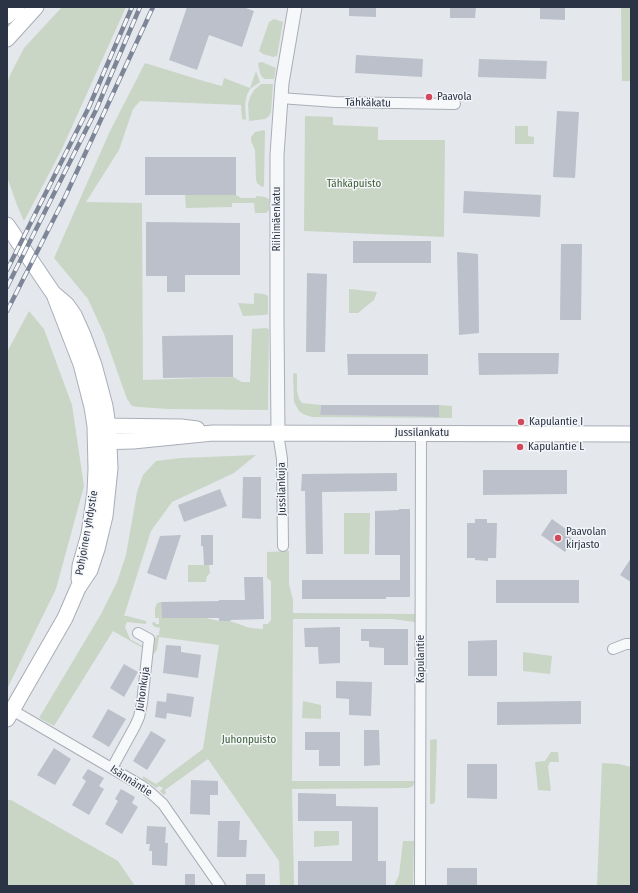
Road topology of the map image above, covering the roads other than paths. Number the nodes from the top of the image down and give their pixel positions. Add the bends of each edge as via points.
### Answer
1 (17, 7) edge
2 (36, 7) edge
3 (295, 7) edge
4 (7, 16) edge
5 (7, 39) edge
6 (280, 98) junction
7 (455, 104) dead end
8 (7, 226) edge
9 (101, 426) junction
10 (213, 433) junction
11 (278, 433) junction
12 (420, 433) junction
13 (631, 434) edge
14 (103, 441) junction
15 (283, 546) dead end
16 (138, 633) dead end
17 (631, 644) edge
18 (613, 649) dead end
19 (10, 715) edge
20 (112, 768) junction
21 (220, 886) edge
22 (420, 886) edge

1 - 4 main road
2 - 5 main road
3 - 6 street, Riihimäenkatu
6 - 7 street, Tähkäkatu via 334,102
6 - 11 street, Riihimäenkatu via 276,219
8 - 9 main road, Pohjoinen yhdystie via 54,292 74,315 100,385
9 - 10 main road, Jussilankatu via 181,426
9 - 14 main road, Pohjoinen yhdystie
10 - 11 main road, Jussilankatu
10 - 14 main road, Jussilankatu via 133,441
11 - 12 main road, Jussilankatu
11 - 15 street, Jussilankuja via 282,459
12 - 13 main road, Jussilankatu
12 - 22 street, Kapulantie
14 - 19 main road, Pohjoinen yhdystie via 96,469 94,505 80,566 78,588
16 - 20 street, Juhonkuja via 149,639 142,703 135,726
17 - 18 street
19 - 20 street, Isännäntie
20 - 21 street, Isännäntie via 142,786 163,804

